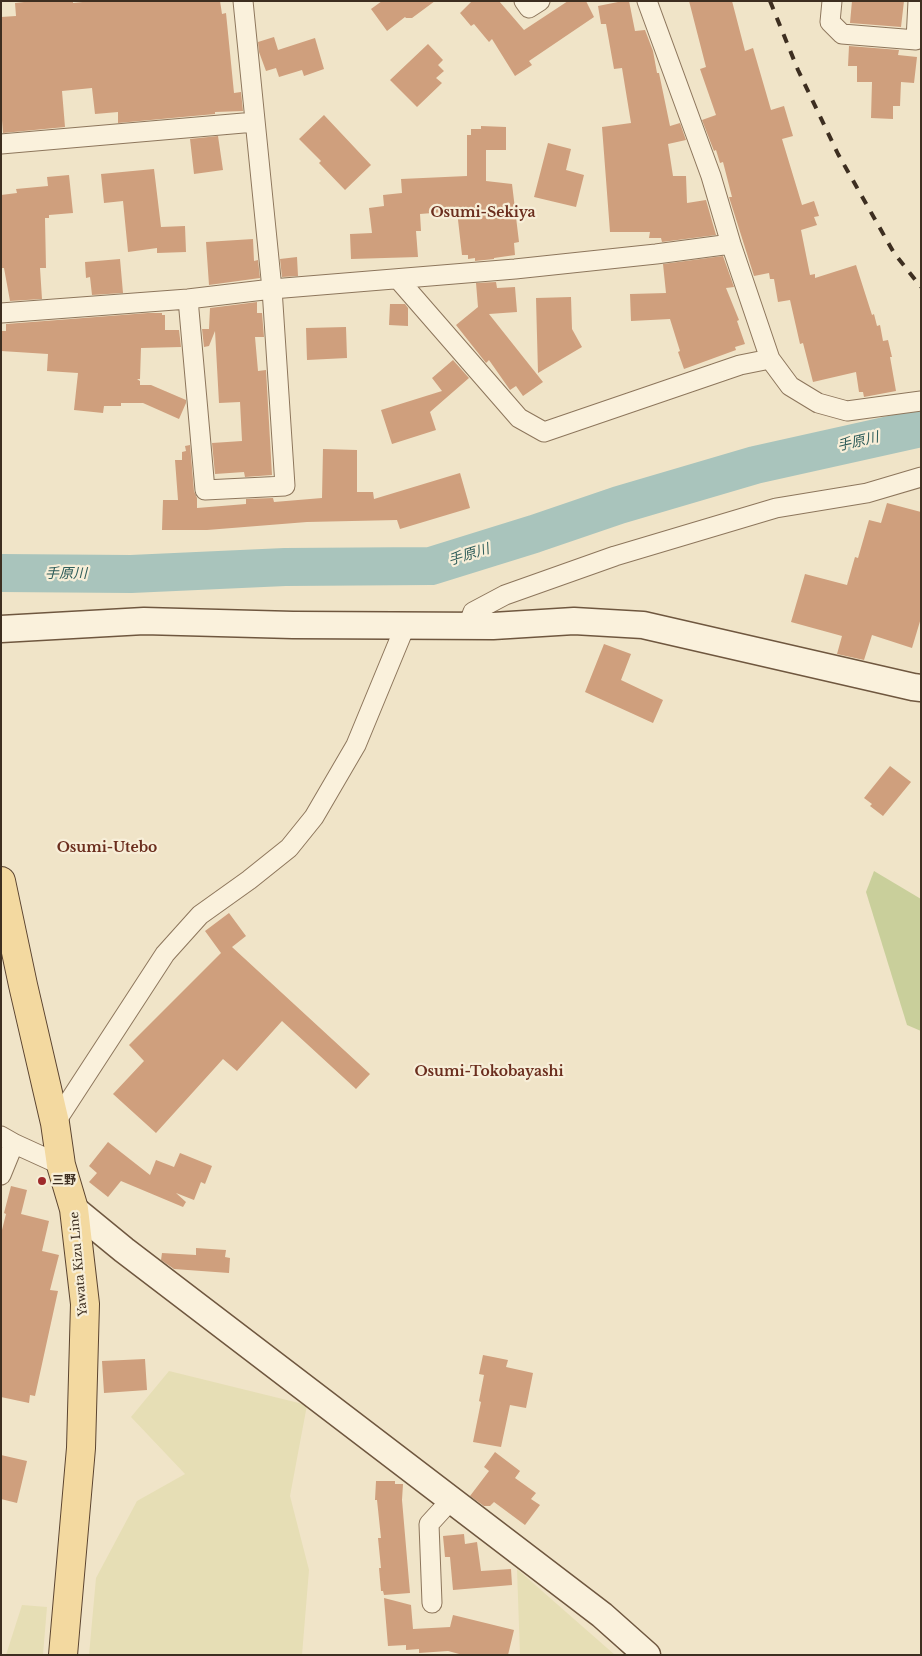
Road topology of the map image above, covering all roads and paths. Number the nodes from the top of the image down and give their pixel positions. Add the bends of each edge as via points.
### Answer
1 (243, 1) edge
2 (524, 1) edge
3 (540, 1) edge
4 (648, 1) edge
5 (832, 1) edge
6 (918, 1) edge
7 (255, 122) junction
8 (1, 144) edge
9 (732, 244) junction
10 (398, 279) junction
11 (272, 289) junction
12 (188, 299) junction
13 (1, 314) edge
14 (770, 359) junction
15 (921, 401) edge
16 (921, 477) edge
17 (406, 624) junction
18 (468, 626) junction
19 (1, 629) edge
20 (921, 688) edge
21 (1, 881) edge
22 (55, 1122) junction
23 (8, 1140) edge
24 (62, 1165) junction
25 (1, 1175) edge
26 (74, 1209) junction
27 (452, 1500) junction
28 (432, 1603) dead end
29 (63, 1655) edge
30 (646, 1655) edge

1 - 7 street
2 - 3 street via 528,8
4 - 9 street
5 - 6 street via 830,22 842,34 916,40
7 - 8 street
7 - 11 street
9 - 10 street
9 - 14 street
10 - 11 street
10 - 14 street via 519,418 544,432 740,365
11 - 12 street
11 - 12 street via 285,486 206,490
12 - 13 street
14 - 15 street via 790,386 818,403 847,411
16 - 18 street via 867,493 776,508 615,556 505,595 473,612
17 - 18 street
17 - 19 street via 144,621
17 - 22 street via 356,745 314,817 289,848 200,915 165,954
18 - 20 street via 574,621 642,626
21 - 22 main road, Yawata Kizu Line
22 - 24 main road, Yawata Kizu Line
23 - 24 street
23 - 25 street via 10,1153
24 - 26 main road, Yawata Kizu Line
26 - 27 street
26 - 29 main road, Yawata Kizu Line via 85,1304 81,1448
27 - 28 street via 429,1524
27 - 30 street via 602,1615

